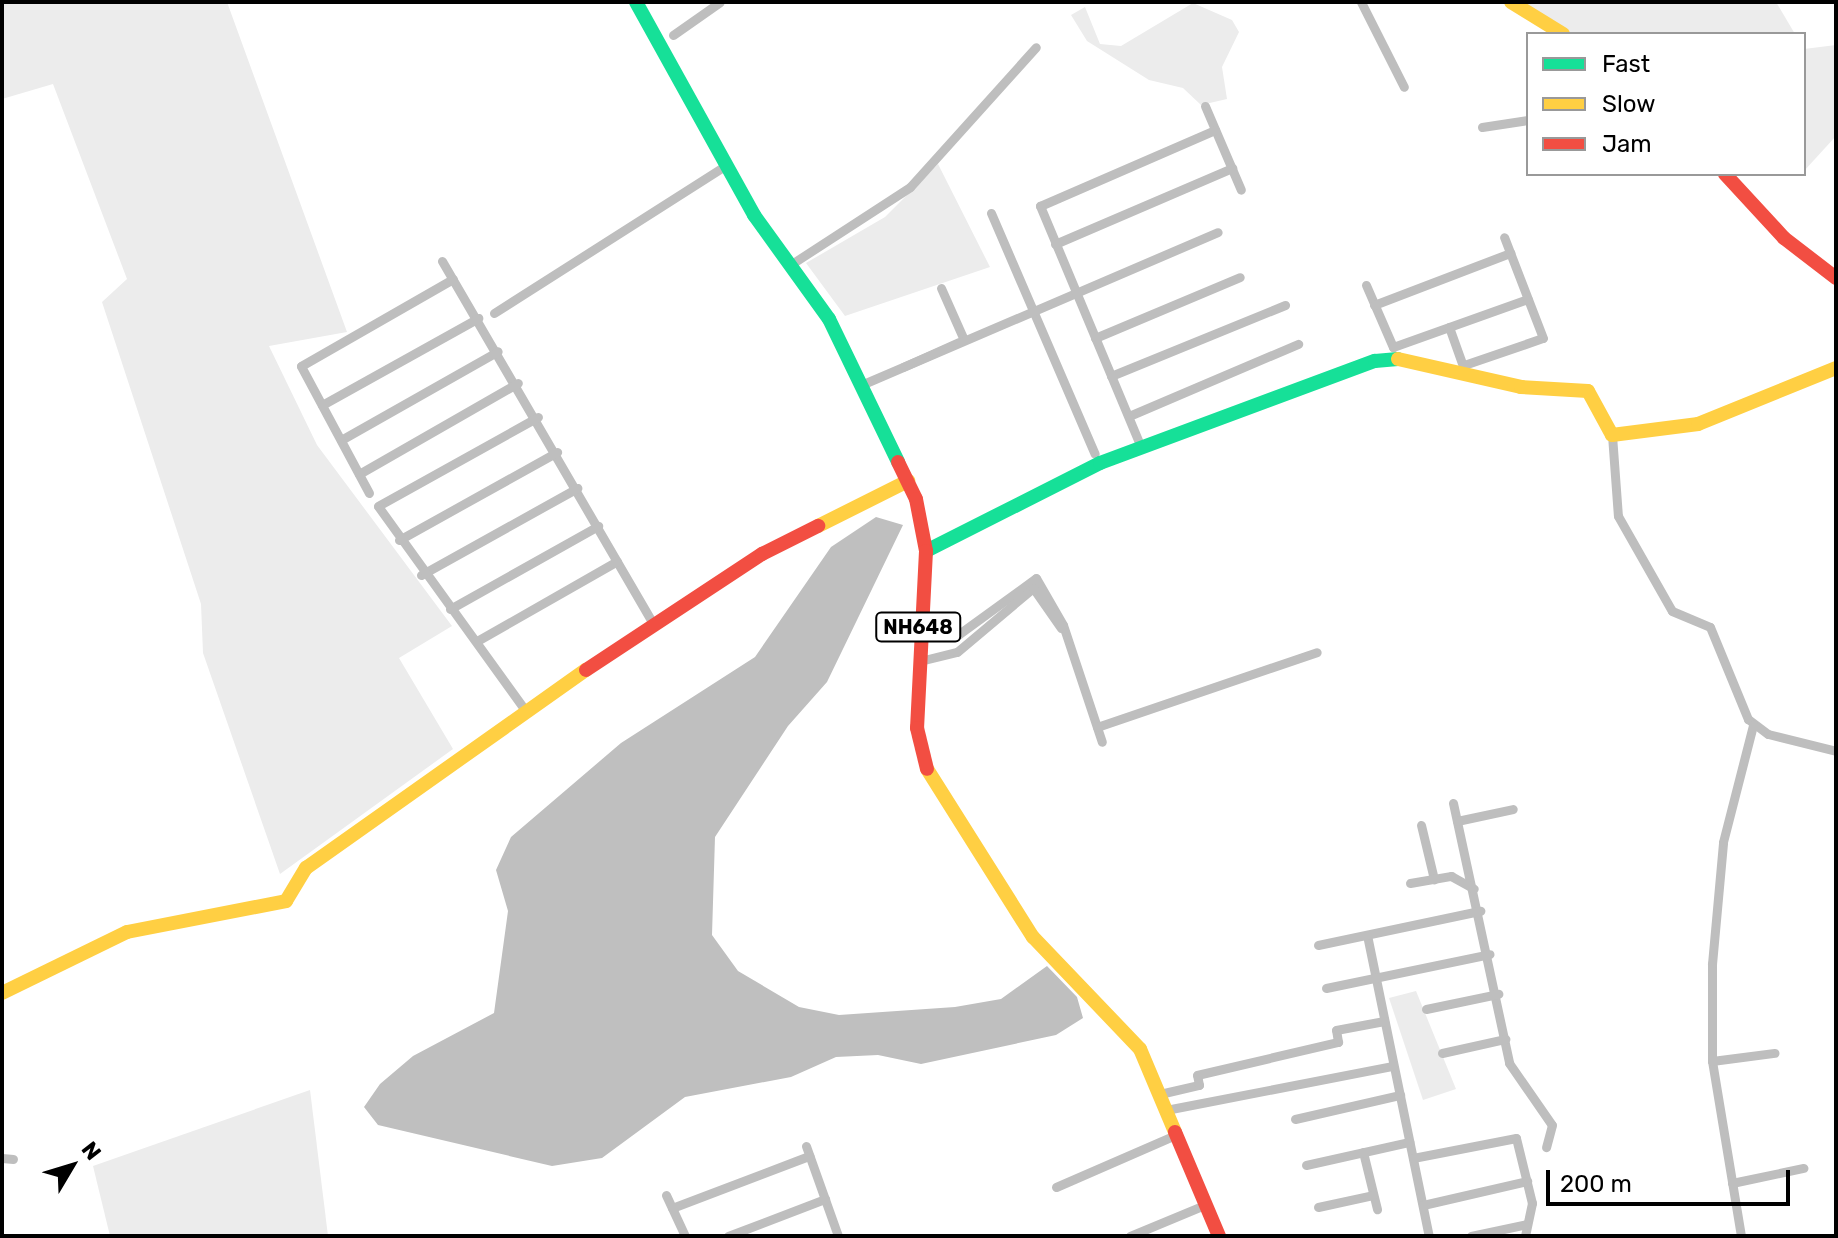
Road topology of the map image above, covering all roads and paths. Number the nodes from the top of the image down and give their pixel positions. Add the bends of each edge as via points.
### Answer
1 (636, 2) edge
2 (720, 2) edge
3 (1361, 2) edge
4 (1511, 2) edge
5 (1560, 32) edge
6 (673, 35) dead end
7 (1036, 47) dead end
8 (1404, 87) dead end
9 (1205, 106) dead end
10 (1526, 120) edge
11 (1482, 127) dead end
12 (1215, 130) junction
13 (726, 165) junction
14 (1232, 168) junction
15 (1727, 176) edge
16 (1241, 190) dead end
17 (991, 213) dead end
18 (1218, 232) dead end
19 (1504, 237) dead end
20 (1055, 244) junction
21 (1510, 253) junction
22 (442, 261) dead end
23 (790, 265) junction
24 (1240, 277) dead end
25 (1836, 278) edge
26 (453, 279) junction
27 (1366, 285) dead end
28 (941, 288) dead end
29 (1076, 293) junction
30 (1528, 299) junction
31 (1285, 305) dead end
32 (1374, 305) junction
33 (1034, 311) junction
34 (494, 313) dead end
35 (478, 318) junction
36 (1449, 327) junction
37 (1095, 338) junction
38 (961, 341) junction
39 (1298, 344) dead end
40 (498, 351) junction
41 (1836, 368) edge
42 (1464, 370) junction
43 (1111, 376) junction
44 (518, 383) junction
45 (861, 385) junction
46 (322, 405) junction
47 (1129, 416) junction
48 (538, 417) junction
49 (1612, 435) junction
50 (341, 440) junction
51 (1138, 440) dead end
52 (557, 452) junction
53 (1095, 454) dead end
54 (359, 474) junction
55 (908, 481) junction
56 (577, 488) junction
57 (369, 493) dead end
58 (598, 526) junction
59 (399, 540) junction
60 (926, 551) junction
61 (617, 561) junction
62 (421, 575) junction
63 (450, 609) junction
64 (653, 623) junction
65 (1061, 628) junction
66 (918, 633) junction
67 (477, 641) junction
68 (1317, 652) dead end
69 (917, 660) junction
70 (525, 710) junction
71 (1753, 725) junction
72 (1097, 727) junction
73 (1102, 742) dead end
74 (1836, 751) edge
75 (1453, 803) dead end
76 (1513, 809) dead end
77 (1457, 821) junction
78 (1421, 825) dead end
79 (1434, 879) junction
80 (1410, 883) dead end
81 (1476, 893) junction
82 (1480, 911) junction
83 (1367, 935) junction
84 (1318, 945) dead end
85 (1490, 954) junction
86 (1376, 979) junction
87 (1326, 988) dead end
88 (2, 993) edge
89 (1498, 994) junction
90 (1426, 1009) dead end
91 (1384, 1021) junction
92 (1505, 1039) junction
93 (1442, 1053) dead end
94 (1774, 1053) dead end
95 (1712, 1061) junction
96 (1393, 1066) junction
97 (1164, 1093) junction
98 (1400, 1095) junction
99 (1171, 1109) junction
100 (1295, 1119) dead end
101 (1181, 1133) junction
102 (1409, 1142) junction
103 (806, 1146) dead end
104 (1546, 1147) dead end
105 (1363, 1152) junction
106 (809, 1156) junction
107 (1413, 1158) junction
108 (1306, 1165) dead end
109 (1803, 1168) dead end
110 (1527, 1181) junction
111 (1732, 1183) junction
112 (1056, 1187) dead end
113 (666, 1195) dead end
114 (1373, 1195) junction
115 (825, 1199) junction
116 (1207, 1204) junction
117 (1423, 1205) junction
118 (1318, 1207) dead end
119 (672, 1208) junction
120 (1377, 1209) dead end
121 (1527, 1224) junction
122 (685, 1236) edge
123 (728, 1236) edge
124 (838, 1236) edge
125 (1130, 1236) edge
126 (1219, 1236) edge
127 (1429, 1236) edge
128 (1471, 1236) edge
129 (1525, 1236) edge
130 (1741, 1236) edge

1 - 13 main road, NH648
2 - 6 street
3 - 8 street
4 - 5 main road
7 - 23 street via 910,187
9 - 12 street
10 - 11 street
12 - 14 street
12 - 20 street via 1042,202
13 - 23 main road, NH648
13 - 34 street
14 - 16 street
14 - 20 street
15 - 25 main road via 1784,238
17 - 33 street
18 - 29 street
19 - 21 street
20 - 29 street
21 - 30 street
21 - 32 street
22 - 26 street
23 - 45 main road, NH648 via 829,319
24 - 37 street
26 - 35 street
26 - 46 street via 301,366
27 - 32 street
28 - 38 street
29 - 33 street
29 - 37 street
30 - 36 street
30 - 42 street via 1543,338
31 - 43 street
32 - 36 street via 1393,347
33 - 38 street
33 - 53 street
35 - 40 street
35 - 46 street
36 - 42 street
37 - 43 street
38 - 45 street
39 - 47 street
40 - 44 street
40 - 50 street
41 - 49 main road via 1698,424
42 - 49 main road via 1588,391
42 - 60 main road via 1403,359 1375,361 1274,393 1100,463
43 - 47 street
44 - 48 street
44 - 54 street
45 - 55 main road, NH648
46 - 50 street
47 - 51 street
48 - 52 street
48 - 59 street via 378,506
49 - 71 street via 1618,516 1672,611 1710,627
50 - 54 street
52 - 56 street
52 - 59 street
54 - 57 street
55 - 60 main road, NH648
55 - 64 main road via 762,554
56 - 58 street
56 - 62 street
58 - 61 street
58 - 63 street
59 - 62 street
60 - 66 main road, NH648
61 - 64 street
61 - 67 street
62 - 63 street
63 - 67 street
64 - 70 main road
65 - 66 street via 1036,578 959,634
65 - 69 street via 1033,588 946,658
65 - 72 street
66 - 69 main road, NH648
67 - 70 street
68 - 72 street
69 - 97 main road, NH648 via 922,758 941,802 1033,937 1126,1027
70 - 88 main road via 306,868 286,901 127,932
71 - 74 street
71 - 95 street via 1718,874
72 - 73 street
75 - 77 street
76 - 77 street
77 - 81 street
78 - 79 street
79 - 80 street
79 - 81 street via 1470,882
81 - 82 street
82 - 83 street
82 - 85 street
83 - 84 street
83 - 86 street
85 - 86 street
85 - 89 street
86 - 87 street
86 - 91 street
89 - 90 street
89 - 92 street
91 - 96 street
91 - 97 street via 1336,1030 1338,1042 1197,1075 1199,1085
92 - 93 street
92 - 104 street via 1509,1063 1552,1125
94 - 95 street
95 - 111 street
96 - 98 street
96 - 99 street
97 - 99 main road, NH648
98 - 100 street
98 - 102 street
99 - 101 main road, NH648
101 - 112 street
101 - 116 main road, NH648
102 - 105 street
102 - 107 street
103 - 106 street
105 - 108 street
105 - 114 street
106 - 115 street
106 - 119 street
107 - 110 street via 1516,1138
107 - 117 street
109 - 111 street
110 - 117 street
110 - 121 street
111 - 130 street
113 - 119 street
114 - 118 street
114 - 120 street
115 - 123 street
115 - 124 street
116 - 125 street
116 - 126 main road, NH648
117 - 127 street
119 - 122 street
121 - 128 street
121 - 129 street

